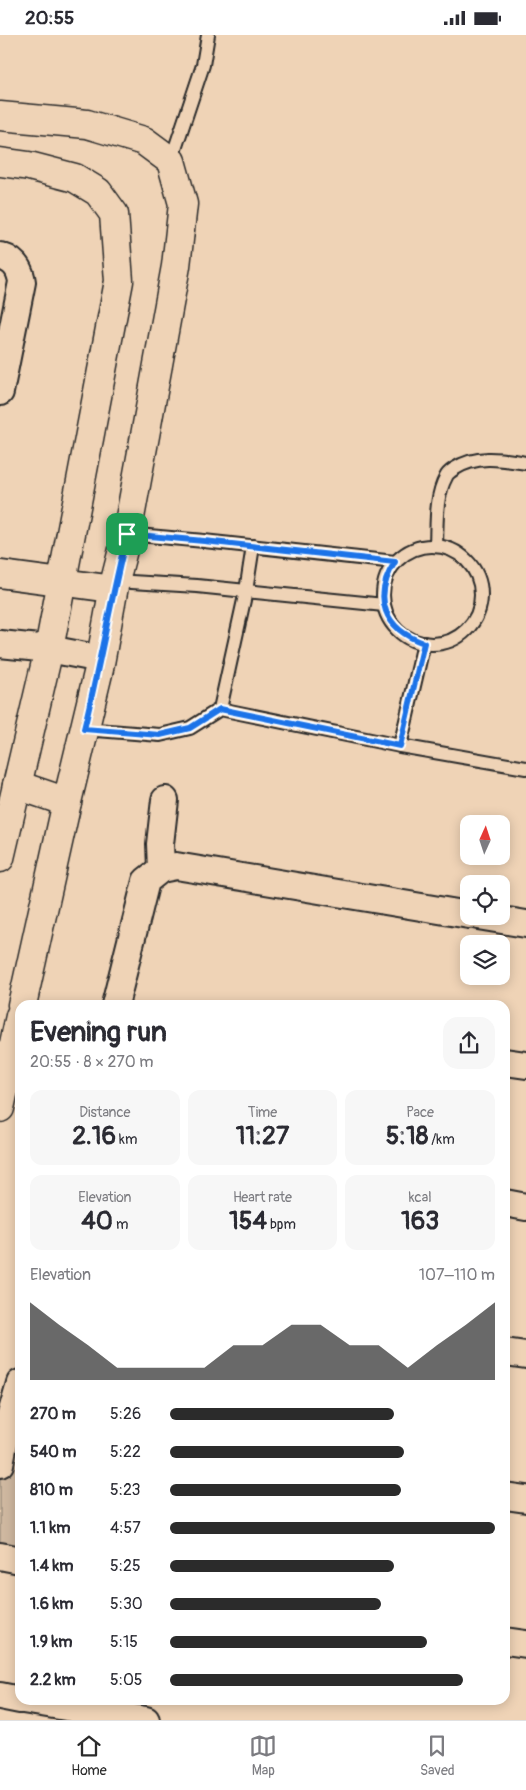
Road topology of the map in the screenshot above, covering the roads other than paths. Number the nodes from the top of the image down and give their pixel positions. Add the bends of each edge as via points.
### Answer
1 (208, 35) edge
2 (0, 116) edge
3 (171, 161) junction
4 (0, 162) edge
5 (0, 256) edge
6 (0, 392) edge
7 (526, 463) edge
8 (127, 534) junction
9 (253, 546) junction
10 (436, 546) junction
11 (395, 562) junction
12 (0, 574) edge
13 (63, 582) junction
14 (114, 585) junction
15 (246, 591) junction
16 (384, 605) junction
17 (424, 643) junction
18 (0, 644) edge
19 (49, 649) junction
20 (101, 659) junction
21 (220, 709) junction
22 (84, 729) junction
23 (400, 746) junction
24 (526, 768) edge
25 (17, 785) junction
26 (165, 800) dead end
27 (67, 802) junction
28 (0, 858) edge
29 (161, 869) junction
30 (460, 913) edge
31 (510, 921) edge
32 (526, 924) edge
33 (23, 1000) edge
34 (116, 1000) edge
35 (15, 1039) edge
36 (510, 1063) edge
37 (526, 1065) edge
38 (0, 1108) edge
39 (510, 1204) edge
40 (526, 1207) edge
41 (510, 1353) edge
42 (526, 1355) edge
43 (15, 1402) edge
44 (10, 1421) edge
45 (0, 1464) edge
46 (510, 1496) edge
47 (526, 1499) edge
48 (0, 1556) edge
49 (15, 1559) edge
50 (510, 1642) edge
51 (526, 1644) edge
52 (0, 1696) edge
53 (15, 1699) edge
54 (52, 1705) edge
55 (146, 1720) edge

1 - 3 lane via 203,65
2 - 3 street via 87,124 144,141
3 - 8 street via 183,204 176,266
4 - 13 street via 74,178 98,192 114,214 119,281
5 - 6 street via 16,264 22,283
7 - 10 lane via 480,459 457,467 446,475 438,503
8 - 9 lane
8 - 14 street
9 - 11 lane
9 - 15 lane
10 - 11 lane via 421,547
10 - 17 lane via 452,549 475,570 481,585 481,601 477,616 455,639
11 - 16 lane via 383,590
12 - 13 street
13 - 14 street
13 - 19 street
14 - 15 lane via 197,586
14 - 20 street
15 - 16 lane
15 - 21 lane
16 - 17 lane via 398,630
17 - 23 lane
18 - 19 street
19 - 20 street
19 - 25 street
20 - 22 street
21 - 22 lane via 190,728 160,735
21 - 23 lane
22 - 27 street
23 - 24 lane
25 - 27 street
25 - 28 street
26 - 29 street
27 - 33 street
29 - 30 street via 176,865
29 - 34 street via 146,881
31 - 32 street
35 - 38 street
36 - 37 street
39 - 40 street
41 - 42 street
43 - 44 street
44 - 45 street
46 - 47 street
48 - 49 street
50 - 51 street
52 - 53 street
54 - 55 street

